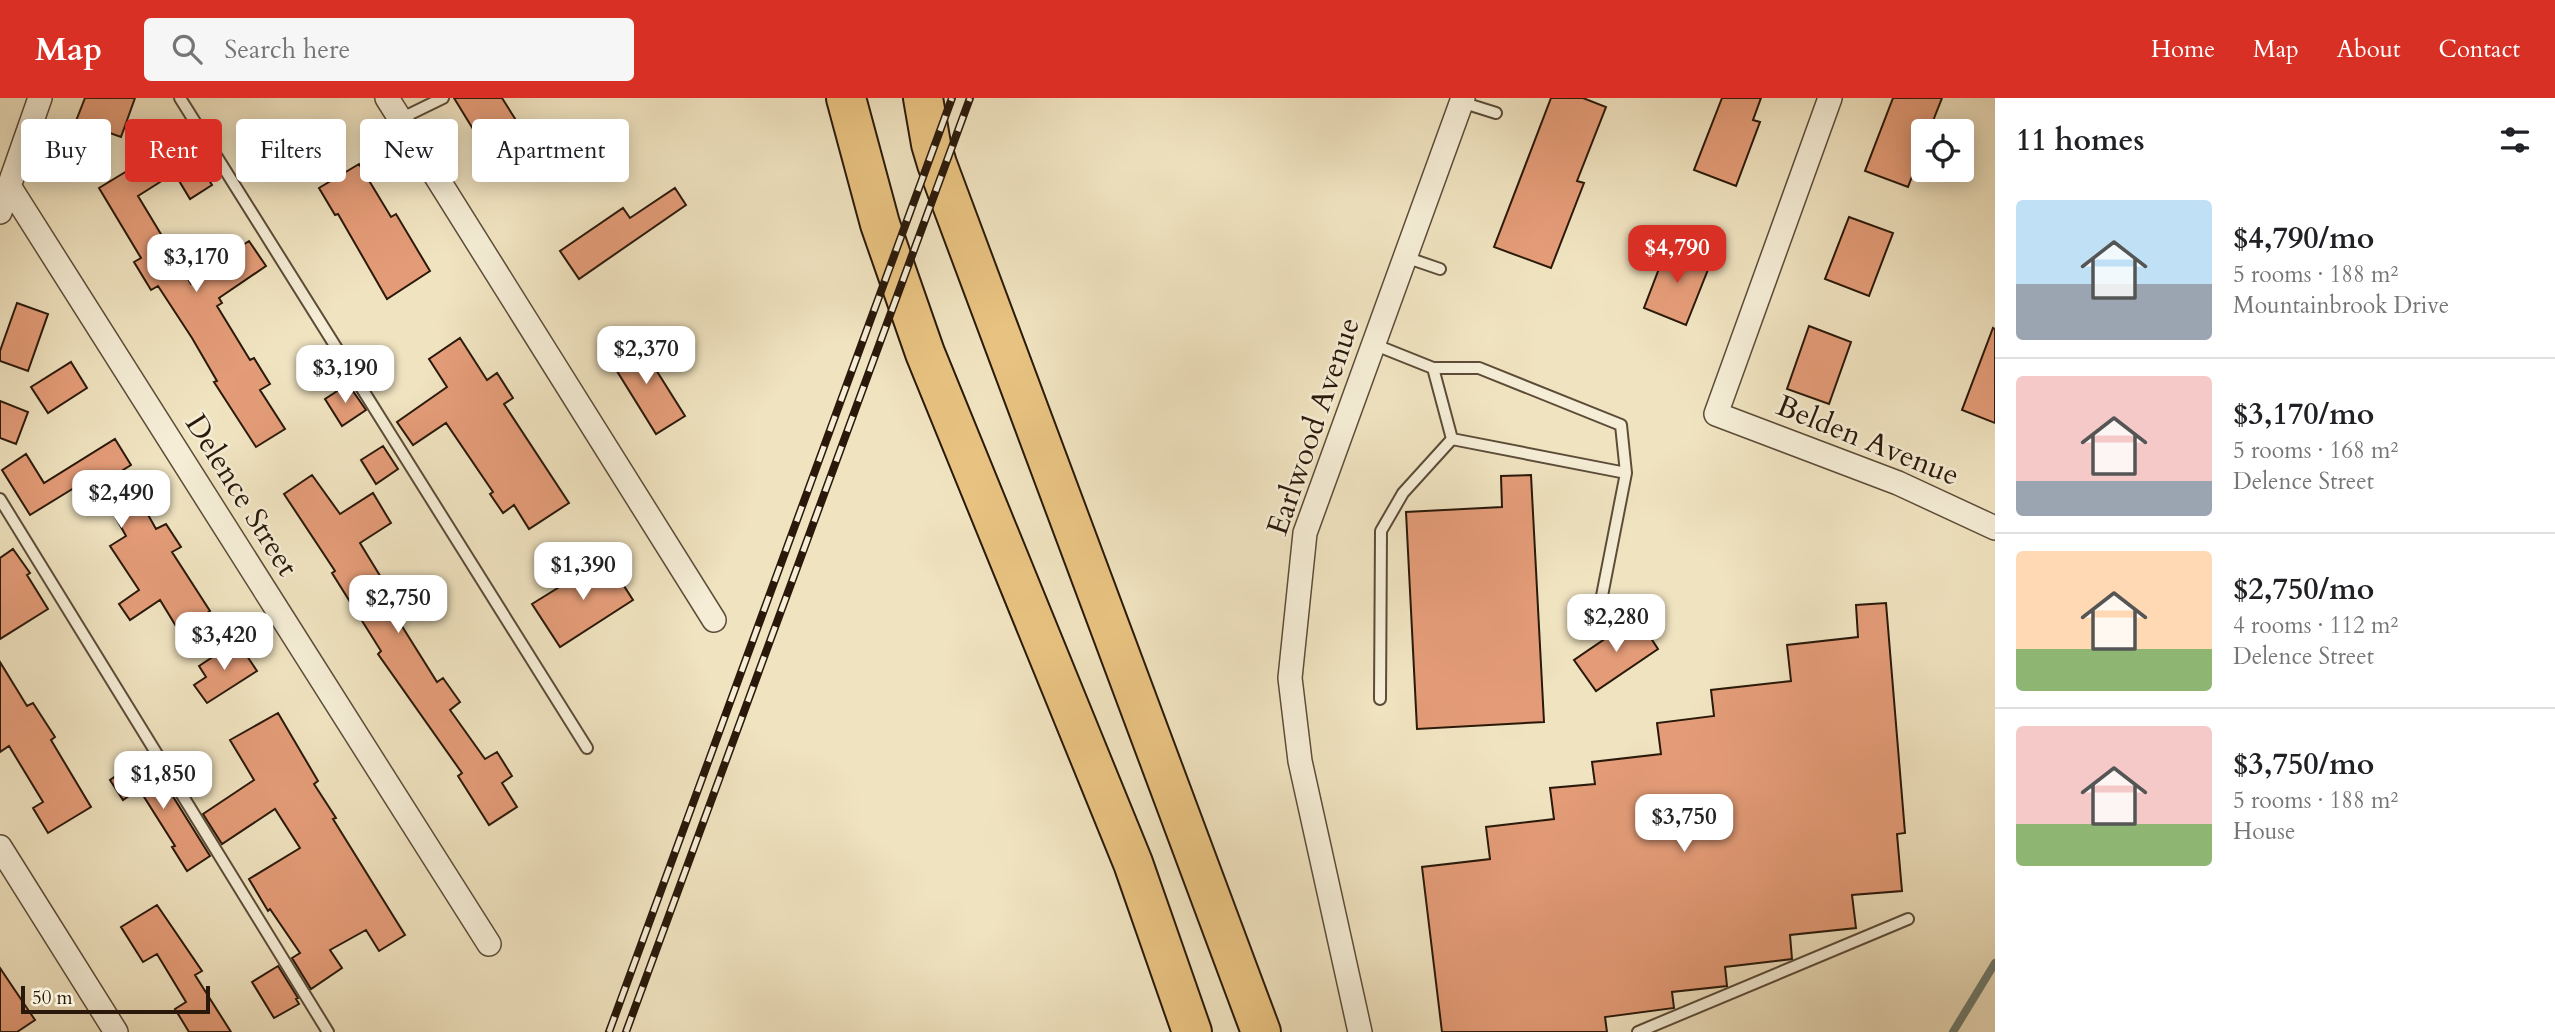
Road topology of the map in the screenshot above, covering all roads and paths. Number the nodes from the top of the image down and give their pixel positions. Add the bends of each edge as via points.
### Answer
1 (40, 98) edge
2 (180, 98) edge
3 (387, 98) edge
4 (443, 98) edge
5 (846, 98) edge
6 (923, 98) edge
7 (1830, 98) edge
8 (1462, 100) edge
9 (1496, 113) dead end
10 (400, 119) joint
11 (439, 182) edge
12 (9, 186) junction
13 (0, 212) edge
14 (1405, 257) junction
15 (1440, 269) dead end
16 (1373, 344) junction
17 (1433, 368) junction
18 (1452, 439) junction
19 (1626, 473) junction
20 (0, 499) edge
21 (1995, 528) edge
22 (1600, 606) dead end
23 (714, 620) dead end
24 (1380, 699) dead end
25 (587, 748) dead end
26 (0, 847) edge
27 (1133, 863) junction
28 (1908, 919) dead end
29 (489, 944) dead end
30 (116, 1032) edge
31 (328, 1032) edge
32 (1172, 1032) edge
33 (1192, 1032) edge
34 (1261, 1032) edge
35 (1360, 1032) edge
36 (1638, 1032) edge

1 - 12 street
2 - 25 lane
3 - 10 street
4 - 10 lane
5 - 27 highway via 880,224 925,353
6 - 34 highway via 937,164
7 - 21 street, Belden Avenue via 1716,414 1898,483
8 - 9 lane
8 - 14 street, Earlwood Avenue
11 - 23 street
12 - 13 street
12 - 29 street, Delence Street
14 - 15 lane
14 - 16 street, Earlwood Avenue
16 - 17 lane
16 - 35 street, Earlwood Avenue via 1305,533 1290,678 1300,761
17 - 18 lane
17 - 19 lane via 1479,368 1621,425
18 - 19 lane
18 - 24 lane via 1404,493 1381,531
19 - 22 lane
20 - 31 lane
26 - 30 street
27 - 32 highway
27 - 33 highway
28 - 36 lane

